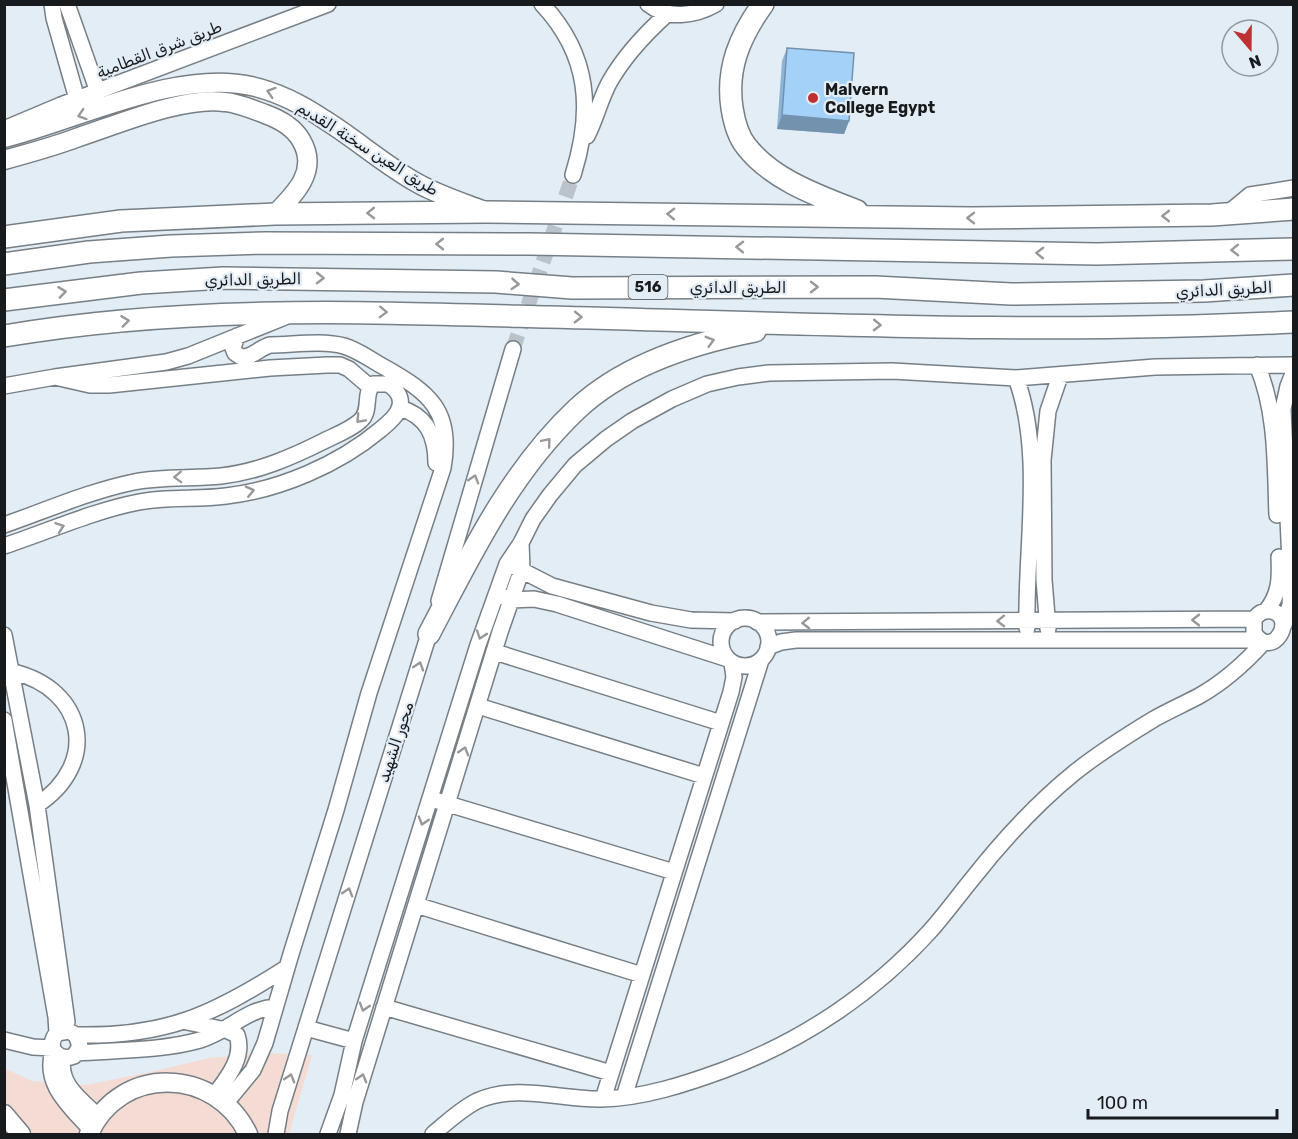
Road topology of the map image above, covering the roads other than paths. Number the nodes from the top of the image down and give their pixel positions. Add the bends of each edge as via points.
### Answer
1 (52, 4) edge
2 (67, 4) edge
3 (328, 4) edge
4 (542, 4) edge
5 (648, 4) edge
6 (716, 4) edge
7 (763, 4) edge
8 (667, 14) junction
9 (98, 92) junction
10 (77, 99) junction
11 (4, 129) edge
12 (4, 138) edge
13 (581, 149) junction
14 (4, 160) edge
15 (573, 175) tunnel mouth
16 (1293, 188) edge
17 (1293, 209) edge
18 (486, 212) junction
19 (275, 214) junction
20 (1227, 214) junction
21 (869, 216) junction
22 (4, 235) edge
23 (1293, 249) edge
24 (4, 264) edge
25 (1293, 285) edge
26 (4, 300) edge
27 (299, 312) junction
28 (1293, 322) edge
29 (795, 324) junction
30 (4, 336) edge
31 (237, 336) junction
32 (513, 349) tunnel mouth
33 (368, 358) junction
34 (1257, 365) junction
35 (1293, 365) edge
36 (1293, 371) edge
37 (356, 373) junction
38 (1060, 376) junction
39 (55, 377) junction
40 (1016, 378) junction
41 (4, 386) edge
42 (370, 387) junction
43 (400, 408) junction
44 (435, 490) junction
45 (4, 525) edge
46 (521, 543) junction
47 (4, 546) edge
48 (507, 564) junction
49 (522, 569) junction
50 (495, 595) junction
51 (511, 600) junction
52 (1260, 615) junction
53 (1027, 620) junction
54 (735, 621) junction
55 (1048, 621) junction
56 (757, 622) junction
57 (1284, 625) junction
58 (429, 634) junction
59 (4, 635) edge
60 (1028, 641) junction
61 (1049, 641) junction
62 (1262, 641) junction
63 (495, 652) junction
64 (764, 654) junction
65 (730, 661) junction
66 (13, 672) junction
67 (478, 706) junction
68 (4, 720) edge
69 (721, 723) junction
70 (704, 776) junction
71 (430, 799) junction
72 (447, 804) junction
73 (37, 805) junction
74 (674, 872) junction
75 (43, 896) junction
76 (416, 905) junction
77 (286, 968) junction
78 (642, 975) junction
79 (275, 1007) junction
80 (384, 1007) junction
81 (187, 1022) junction
82 (306, 1028) junction
83 (226, 1030) junction
84 (4, 1040) edge
85 (354, 1041) junction
86 (64, 1044) junction
87 (611, 1073) junction
88 (624, 1097) junction
89 (603, 1099) junction
90 (220, 1100) junction
91 (4, 1114) edge
92 (93, 1127) edge
93 (21, 1134) edge
94 (248, 1134) edge
95 (276, 1134) edge
96 (328, 1134) edge
97 (348, 1134) edge
98 (433, 1134) edge

1 - 10 street
2 - 9 street
3 - 9 street, طريق شرق القطامية
4 - 13 street via 571,42 583,79
5 - 8 street
6 - 8 street via 700,12
7 - 21 highway via 746,29 731,70 730,95 746,146 781,176 821,198
8 - 13 street via 643,37 610,82
9 - 10 street, طريق شرق القطامية
10 - 11 street, طريق شرق القطامية
18 -> 12 main road, طريق العين سخنة القديم via 419,184 324,119 287,98 251,86 178,86
13 - 15 street
14 - 19 main road, طريق العين سخنة القديم via 155,111 225,101 280,120 303,141 308,154 307,173
16 - 20 street via 1250,195
17 - 20 highway
18 -> 19 highway
21 -> 18 highway
19 - 22 highway via 121,221
20 -> 21 highway
23 -> 24 highway via 1098,254 265,243 89,252
26 -> 25 highway, الطريق الدائري / 516 via 141,283 223,278 496,282 572,288 875,287 1011,294 1204,291
27 -> 29 highway, الطريق الدائري / 516
30 -> 27 highway, الطريق الدائري / 516 via 184,315
27 - 31 street
29 -> 28 highway, الطريق الدائري / 516 via 1143,328
58 -> 29 highway via 480,535 513,483 578,408 638,368 677,351 729,336
31 - 33 street via 233,351 241,357 250,357 270,345 328,345 343,346
31 - 39 street via 166,363
58 -> 32 street, محور الشهيد
33 - 37 street
33 - 44 street via 414,384 438,411 446,443
34 - 35 street
34 - 38 street via 1155,367
34 - 52 street via 1272,422 1280,574 1277,594
36 - 57 street via 1283,409 1291,584
37 - 39 street via 340,365 304,366 90,385
37 - 42 street
38 - 40 street
38 - 55 street via 1048,411 1043,460
39 - 41 street
40 - 46 street via 892,371 769,373 707,384 632,421 575,465 533,519
40 - 53 street via 1026,411 1031,457
42 - 43 street via 378,383 392,387 399,394
42 -> 45 street via 366,414 359,422 279,462 223,476 182,477 113,487
43 - 44 street via 417,415 433,436
47 -> 43 street via 129,504 246,493 287,481 359,446
44 - 77 street via 372,682
46 - 48 street
46 - 49 street
48 - 49 street
48 - 50 street
49 - 51 street
49 - 54 street via 552,586 651,614
50 - 51 street
50 -> 71 street
51 - 63 street
51 - 65 street via 557,604
52 -> 55 street
52 - 57 street via 1276,613
52 - 62 street via 1254,633
53 - 55 street
53 -> 56 street
53 - 60 street
54 - 56 street
54 - 65 street via 722,638 724,653
55 - 61 street
56 - 64 street via 767,633
57 - 62 street via 1278,638
82 -> 58 street, محور الشهيد
59 - 66 street
60 - 61 street
60 - 64 street via 796,640 781,642
61 - 62 street
62 - 88 street via 1242,666 1215,686 1131,734 1073,774 1001,843 933,928 872,986 837,1012 792,1039 725,1070
63 - 67 street
63 - 69 street
64 - 65 street via 747,666
64 - 88 street
65 - 69 street via 733,685
66 - 73 street
66 - 73 street via 38,679 53,690 70,712 76,735 69,773 51,796
67 - 70 street
72 -> 67 street
68 - 75 street
69 - 70 street
70 - 74 street
71 - 72 street
71 -> 85 street
72 - 74 street
72 - 76 street
73 - 75 street
74 - 78 street
75 - 86 street
76 - 78 street
76 - 80 street
77 - 79 street
77 - 81 street
78 - 87 street
79 - 83 street via 257,1010
79 - 90 street via 253,1070
80 - 87 street
97 -> 80 street
81 - 83 street
81 - 86 street
82 - 85 street
95 -> 82 street, محور الشهيد
83 - 86 street via 198,1041 132,1050
83 - 90 street via 237,1035 238,1050
84 - 86 street via 33,1047
85 - 96 street
86 - 92 street via 61,1070 65,1082
87 - 89 street
88 - 89 street
89 - 98 street via 516,1092 495,1095 464,1109
90 - 92 main road via 185,1084 155,1083 127,1092 114,1101
90 - 94 main road
91 - 93 main road

